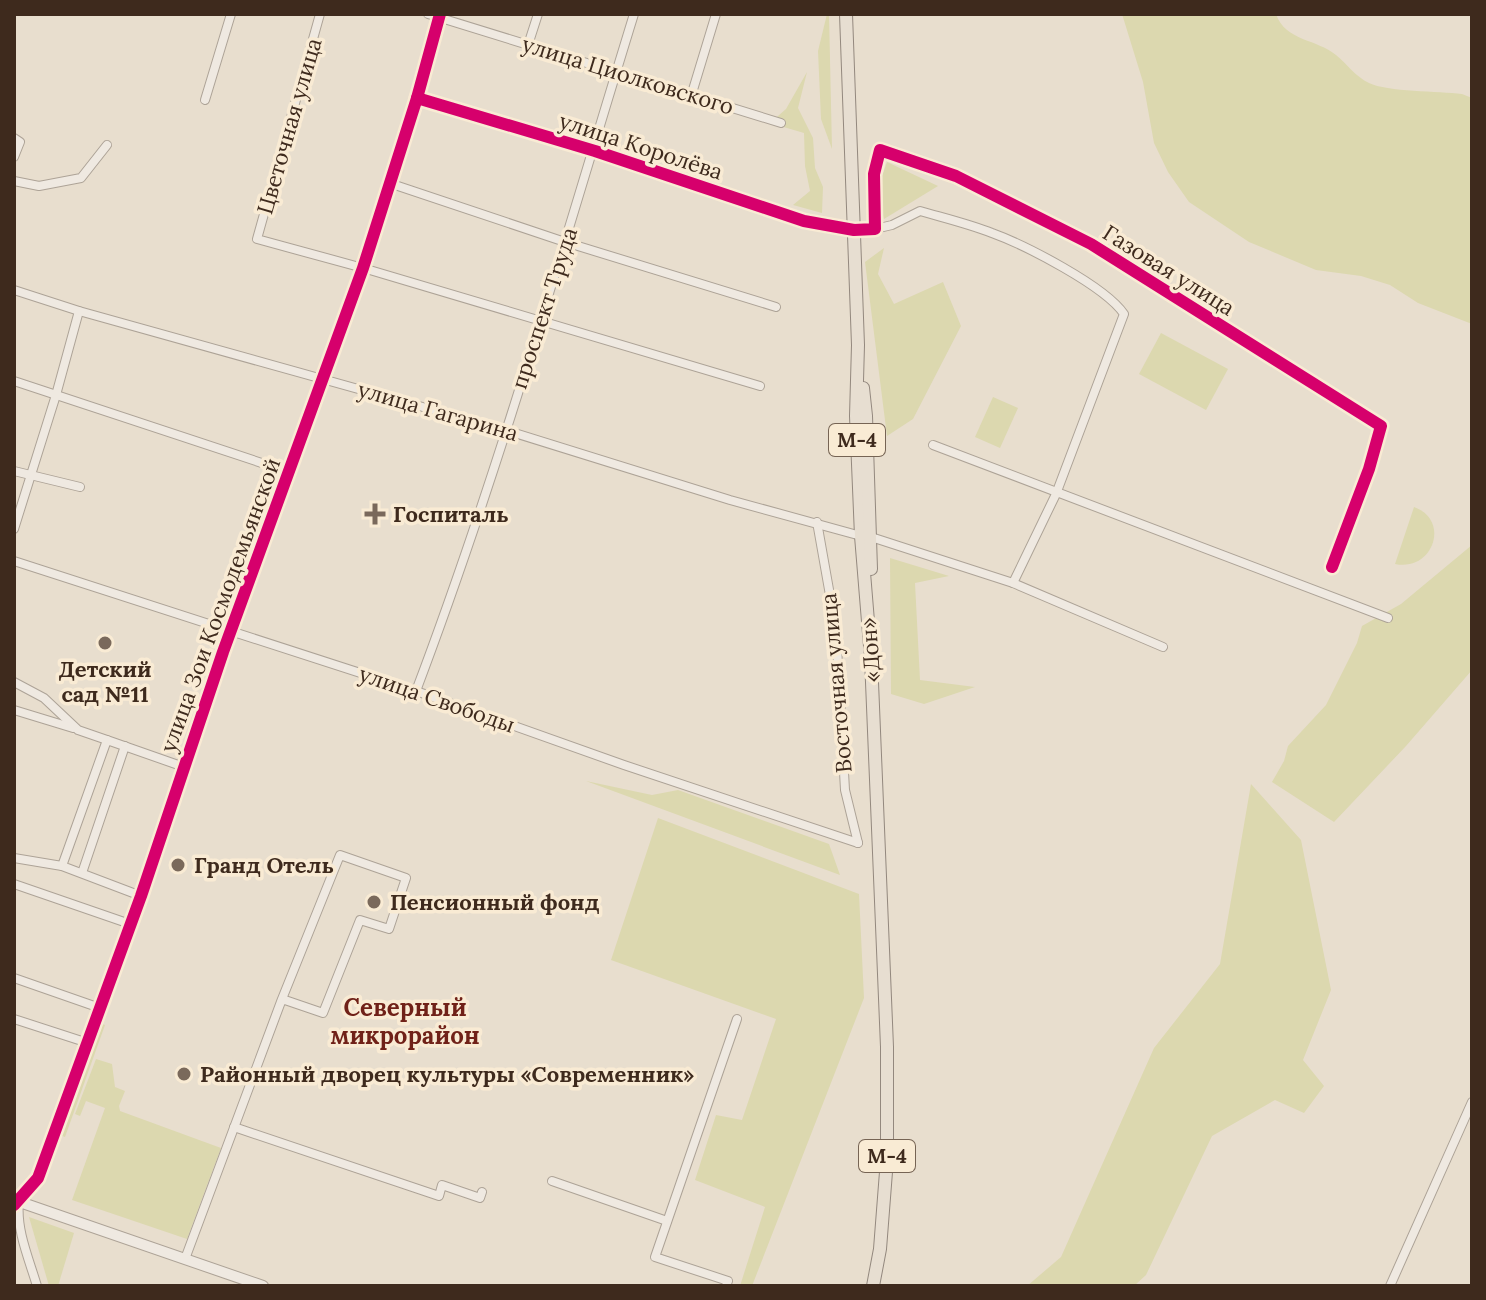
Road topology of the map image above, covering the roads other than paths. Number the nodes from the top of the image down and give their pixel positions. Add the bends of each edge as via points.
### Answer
1 (231, 14) edge
2 (320, 14) edge
3 (428, 14) edge
4 (538, 14) edge
5 (634, 14) edge
6 (716, 14) edge
7 (846, 14) edge
8 (440, 16) edge
9 (528, 45) junction
10 (616, 72) junction
11 (692, 93) junction
12 (417, 98) junction
13 (205, 100) dead end
14 (781, 123) dead end
15 (14, 138) edge
16 (107, 145) dead end
17 (595, 151) junction
18 (14, 157) edge
19 (14, 181) edge
20 (389, 183) junction
21 (875, 229) junction
22 (854, 230) junction
23 (565, 242) junction
24 (363, 268) junction
25 (14, 290) edge
26 (776, 307) dead end
27 (79, 311) junction
28 (540, 320) junction
29 (322, 378) junction
30 (14, 381) edge
31 (760, 386) dead end
32 (56, 395) junction
33 (505, 430) junction
34 (933, 445) dead end
35 (14, 471) edge
36 (289, 472) junction
37 (30, 476) junction
38 (80, 487) dead end
39 (1056, 494) junction
40 (817, 522) junction
41 (14, 529) edge
42 (866, 536) junction
43 (14, 561) edge
44 (1332, 567) dead end
45 (1013, 583) junction
46 (1388, 618) dead end
47 (231, 631) junction
48 (1163, 647) dead end
49 (14, 682) edge
50 (416, 691) junction
51 (14, 710) edge
52 (78, 730) junction
53 (107, 740) junction
54 (125, 746) junction
55 (184, 767) junction
56 (858, 843) joint
57 (14, 858) edge
58 (62, 866) junction
59 (82, 873) junction
60 (14, 884) edge
61 (141, 896) junction
62 (130, 924) junction
63 (14, 978) edge
64 (282, 999) junction
65 (100, 1008) junction
66 (14, 1019) edge
67 (737, 1019) dead end
68 (88, 1043) junction
69 (1472, 1102) edge
70 (234, 1127) junction
71 (552, 1181) dead end
72 (482, 1192) dead end
73 (16, 1203) edge
74 (667, 1221) junction
75 (185, 1259) junction
76 (37, 1286) edge
77 (263, 1286) edge
78 (726, 1286) edge
79 (873, 1286) edge
80 (1390, 1286) edge

1 - 13 street
2 - 24 street, Цветочная улица via 257,239
3 - 8 street, улица Циолковского
4 - 9 street
5 - 10 street, проспект Труда
6 - 11 street
7 - 22 main road
8 - 9 street, улица Циолковского
8 - 12 street, улица Зои Космодемьянской
9 - 10 street, улица Циолковского
10 - 11 street, улица Циолковского
10 - 17 street, проспект Труда
11 - 14 street, улица Циолковского
12 - 17 street, улица Королёва
12 - 20 street, улица Зои Космодемьянской
15 - 18 street via 20,142
16 - 19 street via 81,178 39,186
17 - 22 street, улица Королёва via 804,221
17 - 23 street, проспект Труда
20 - 23 street
20 - 24 street, улица Зои Космодемьянской
21 - 22 street
21 - 39 street via 920,211 994,233 1066,270 1124,314
21 - 44 street, Газовая улица via 874,174 880,150 956,176 1091,244 1381,426
22 - 42 main road, «Дон» via 866,416
23 - 26 street
23 - 28 street, проспект Труда
24 - 28 street
24 - 29 street, улица Зои Космодемьянской
25 - 27 street, улица Гагарина
27 - 29 street, улица Гагарина
27 - 32 street
28 - 31 street
28 - 33 street, проспект Труда
29 - 33 street, улица Гагарина
29 - 36 street, улица Зои Космодемьянской
30 - 32 street
32 - 36 street
32 - 37 street
33 - 40 street, улица Гагарина
33 - 50 street, проспект Труда
34 - 39 street
35 - 37 street
36 - 47 street, улица Зои Космодемьянской
37 - 38 street
37 - 41 street
39 - 45 street
39 - 46 street
40 - 42 street, улица Гагарина
40 - 56 street, Восточная улица via 836,629 845,790
42 - 45 street, улица Гагарина
42 - 79 main road, «Дон» / М-4 via 888,1104
43 - 47 street, улица Свободы
45 - 48 street, улица Гагарина
47 - 50 street, улица Свободы
47 - 55 street, улица Зои Космодемьянской
49 - 52 street via 44,698
50 - 56 street, улица Свободы
51 - 52 street
52 - 53 street
53 - 54 street
53 - 58 street
54 - 55 street
54 - 59 street
55 - 61 street, улица Зои Космодемьянской
57 - 58 street
58 - 59 street
59 - 61 street
60 - 62 street
61 - 62 street, улица Зои Космодемьянской
62 - 65 street, улица Зои Космодемьянской
63 - 65 street
64 - 64 street via 340,855 406,878 389,929 360,920 323,1013
64 - 70 street
65 - 68 street, улица Зои Космодемьянской
66 - 68 street
67 - 74 street
68 - 73 street, улица Зои Космодемьянской via 38,1178
69 - 80 street
70 - 72 street via 439,1196 442,1185 480,1198
70 - 75 street
71 - 74 street
73 - 75 street
73 - 76 street
74 - 78 street via 655,1257 728,1281
75 - 77 street

